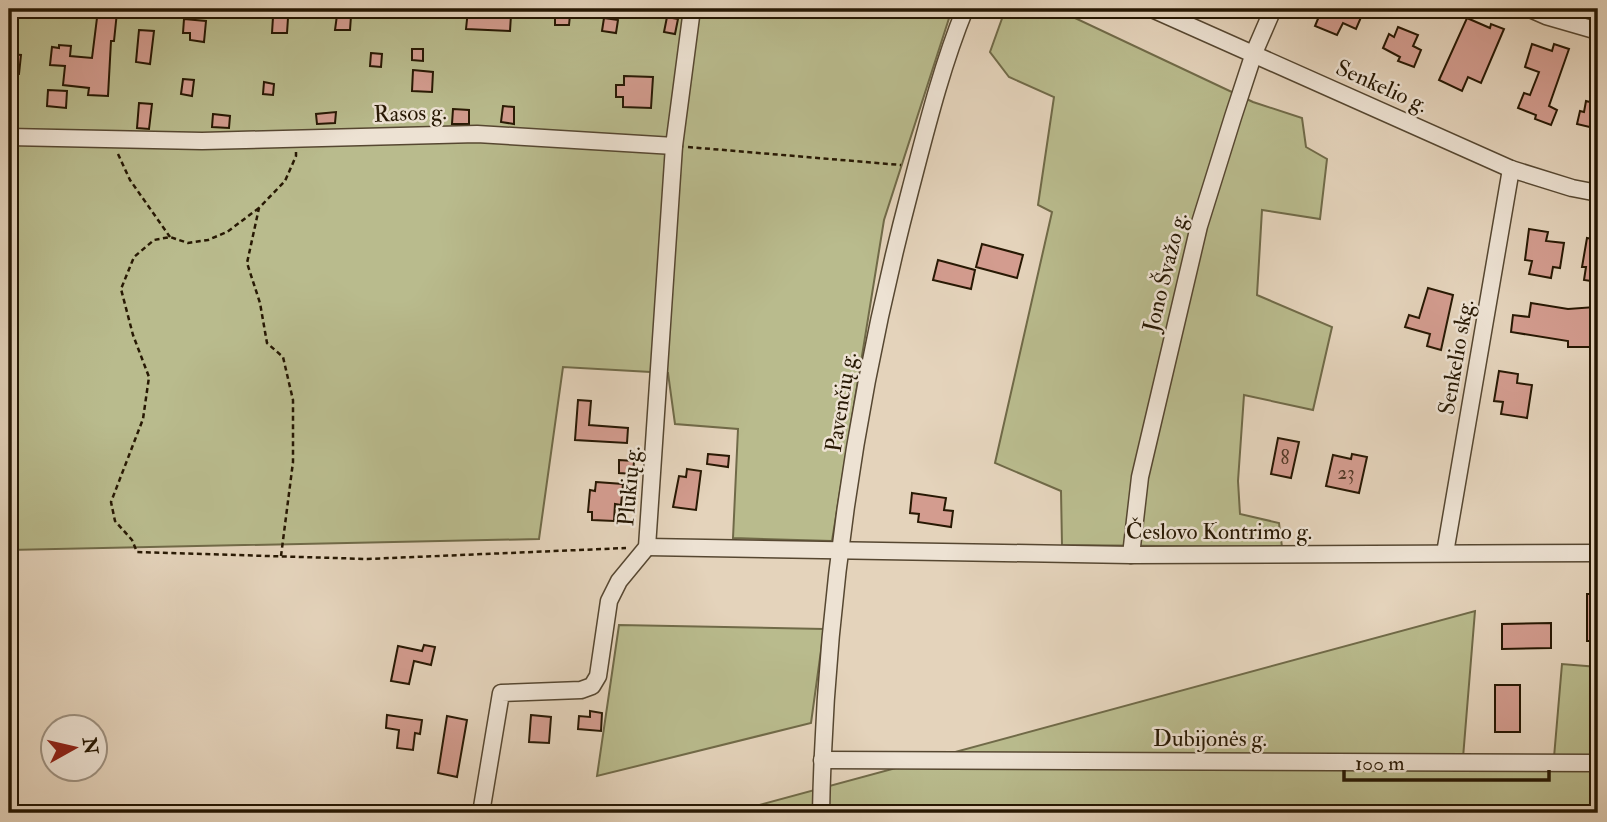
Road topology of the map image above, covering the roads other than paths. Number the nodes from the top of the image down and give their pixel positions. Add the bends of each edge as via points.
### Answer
1 (692, 9) edge
2 (965, 9) edge
3 (1152, 9) edge
4 (1273, 9) edge
5 (1530, 9) edge
6 (1598, 31) edge
7 (1254, 53) junction
8 (9, 137) edge
9 (674, 146) junction
10 (1511, 169) junction
11 (1598, 193) edge
12 (647, 547) junction
13 (841, 551) junction
14 (1445, 552) junction
15 (1598, 553) edge
16 (1131, 555) junction
17 (822, 761) junction
18 (1598, 763) edge
19 (481, 813) edge
20 (821, 813) edge

1 - 9 street
2 - 13 street, Pavenčių g. via 949,47 892,259 871,357
3 - 7 street, Senkelio g.
4 - 7 street, Jono Švažo g.
5 - 6 street
7 - 10 street, Senkelio g.
7 - 16 street, Jono Švažo g. via 1179,304 1140,477
8 - 9 street, Rasos g. via 202,141 477,134
9 - 12 street, Plukių g.
10 - 11 street, Senkelio g.
10 - 14 street, Senkelio skg.
12 - 13 street, Česlovo Kontrimo g.
12 - 19 street, Plukių g. via 609,601 598,676 592,686 501,693
13 - 16 street, Česlovo Kontrimo g.
13 - 17 street, Pavenčių g.
14 - 15 street, Česlovo Kontrimo g.
14 - 16 street, Česlovo Kontrimo g.
17 - 18 street, Dubijonės g.
17 - 20 street, Pavenčių g.

